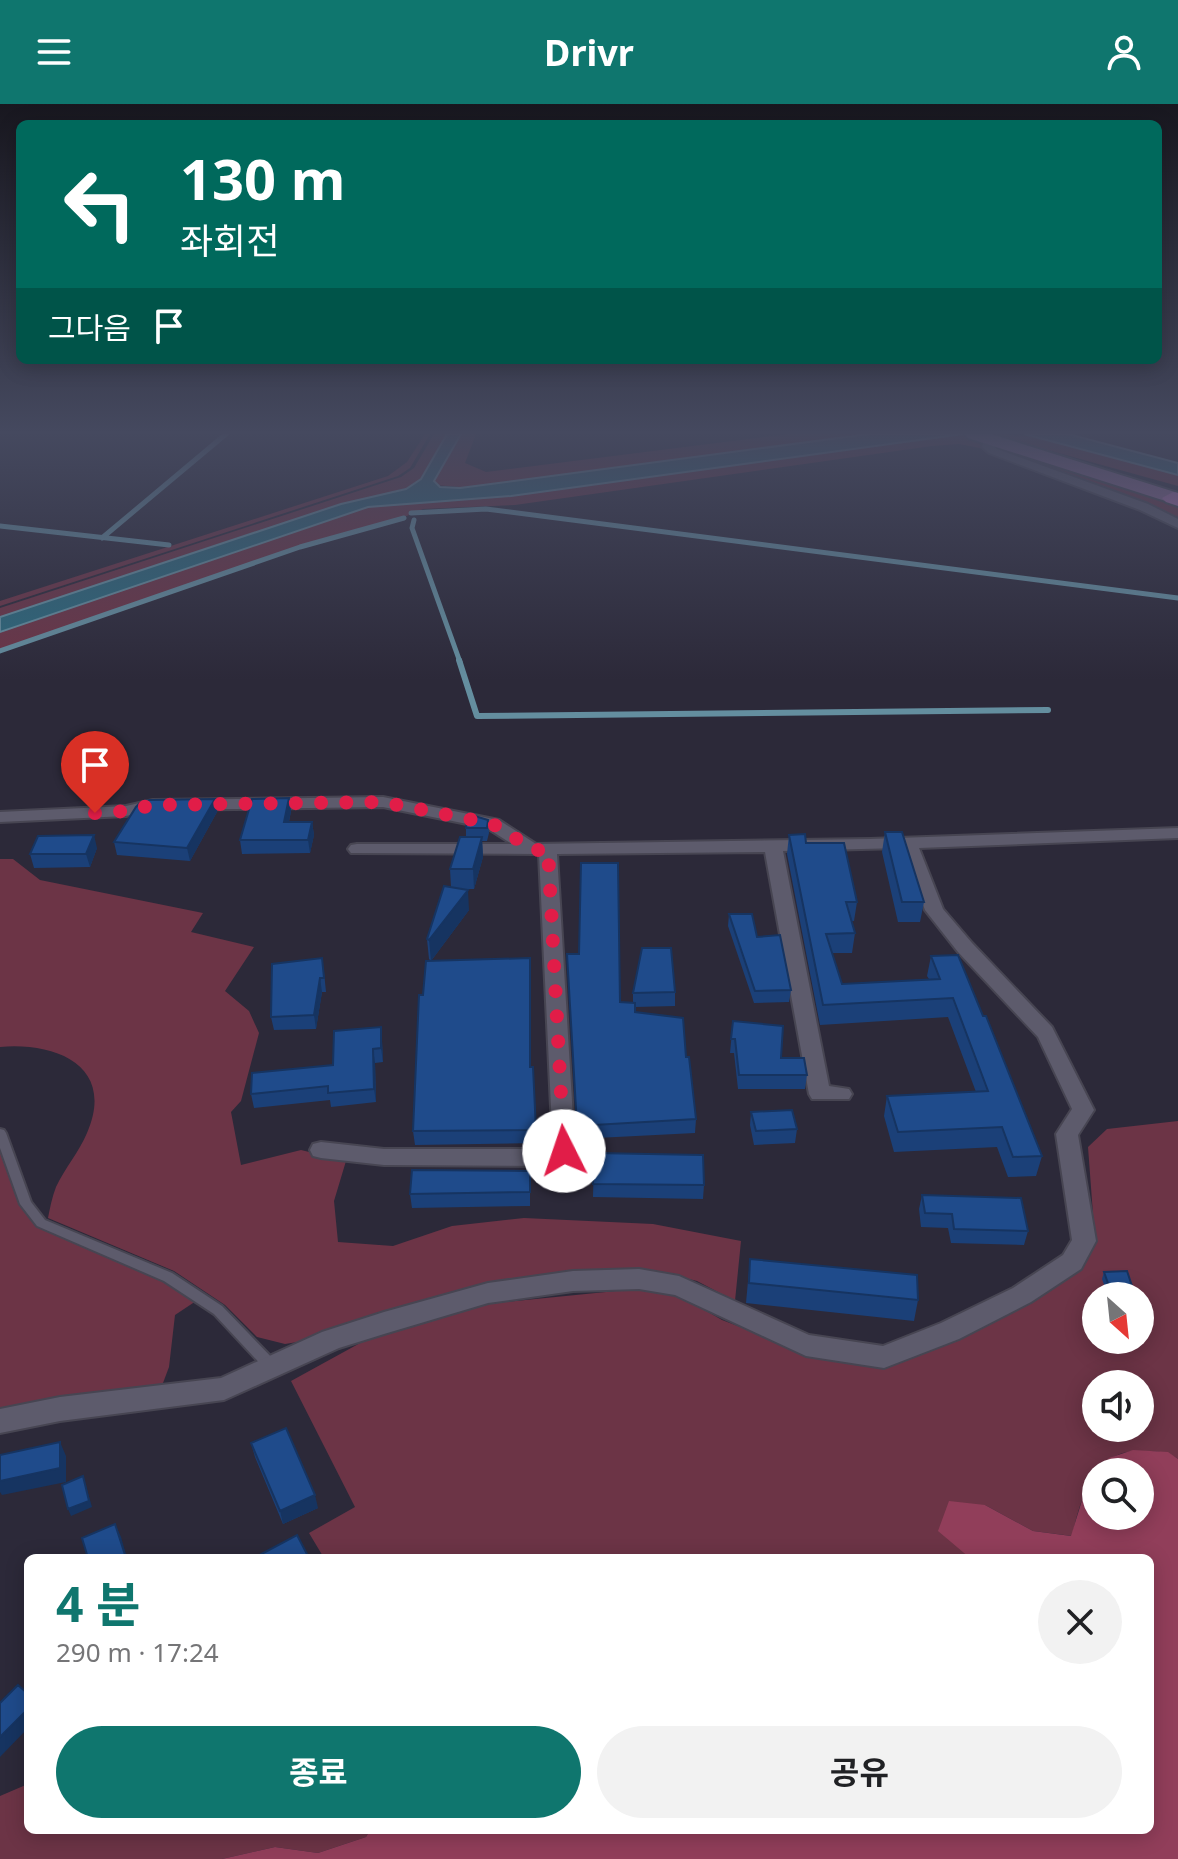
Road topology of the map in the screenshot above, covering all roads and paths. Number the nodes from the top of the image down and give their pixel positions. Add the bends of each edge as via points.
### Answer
1 (0, 817) edge
2 (1178, 833) edge
3 (909, 844) junction
4 (773, 846) junction
5 (357, 849) dead end
6 (541, 850) junction
7 (841, 1094) dead end
8 (0, 1133) edge
9 (321, 1150) dead end
10 (273, 1369) junction
11 (0, 1421) edge

1 - 6 street via 153,805 383,802 493,824
2 - 3 street
3 - 4 street
3 - 10 street via 938,915 1046,1034 1083,1110 1067,1134 1084,1241 1072,1262 1022,1295 884,1357 806,1345 679,1286 639,1279 573,1281 488,1293 331,1340
4 - 6 street
4 - 7 street via 820,1094
5 - 6 street
6 - 9 street via 564,1151 558,1158 526,1158 384,1157
8 - 10 lane via 26,1204 41,1223 168,1277 218,1310
10 - 11 street via 224,1389

